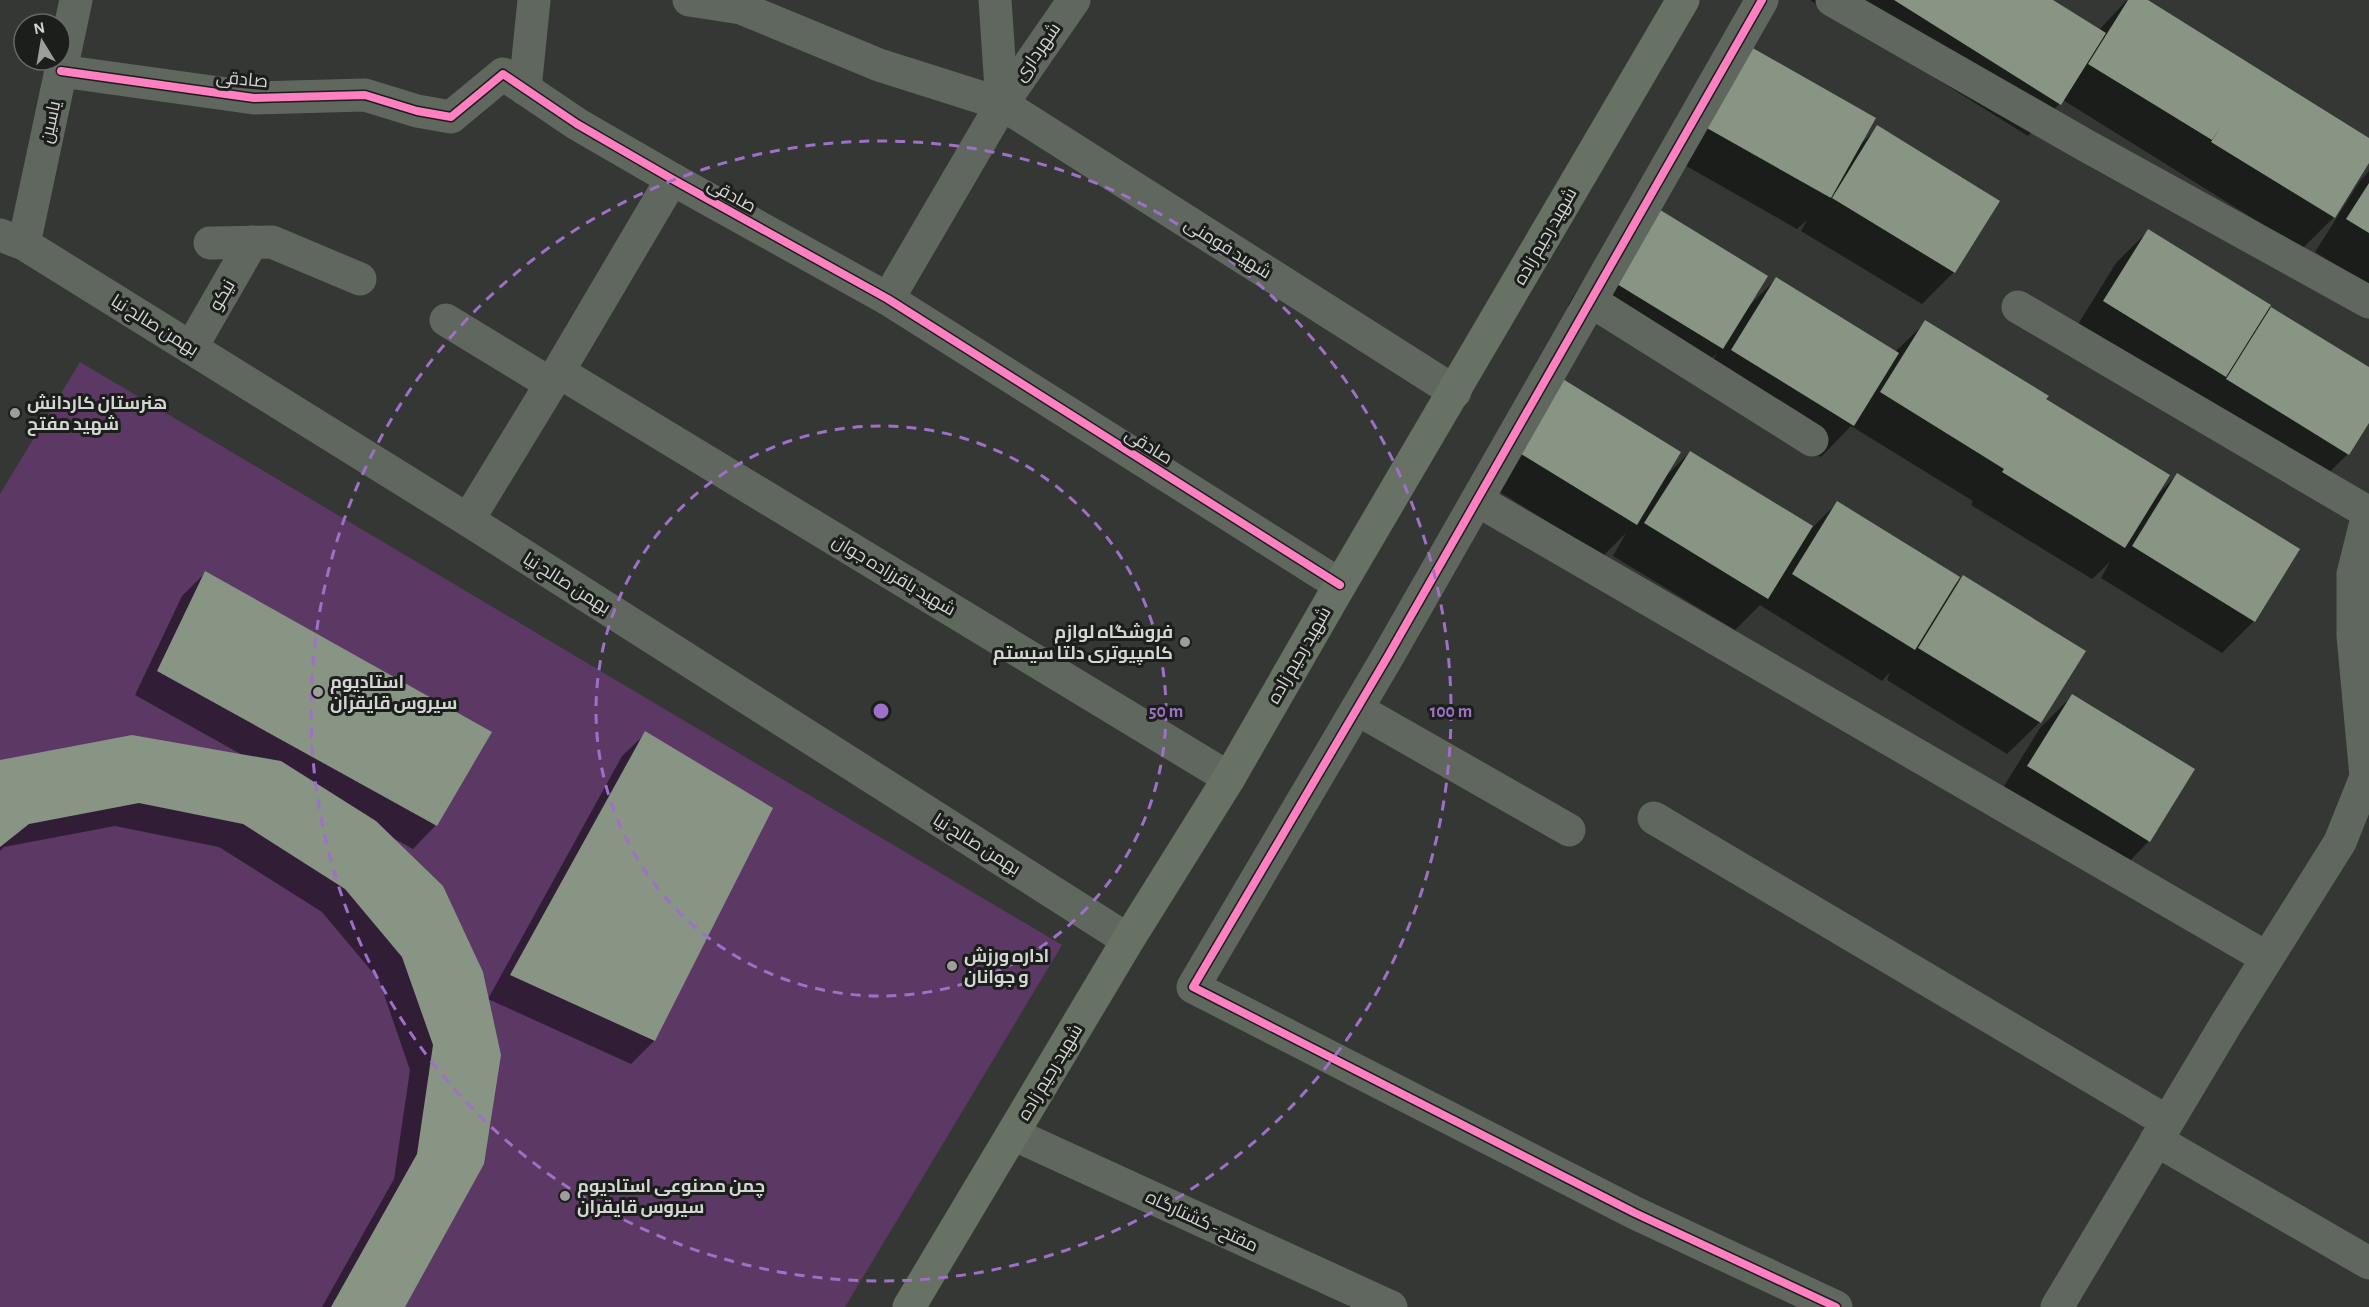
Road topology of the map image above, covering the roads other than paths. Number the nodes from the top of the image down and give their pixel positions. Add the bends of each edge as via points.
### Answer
1 (76, 0) edge
2 (534, 0) edge
3 (689, 0) edge
4 (995, 0) edge
5 (1074, 0) edge
6 (1683, 0) edge
7 (1762, 0) edge
8 (1832, 0) edge
9 (72, 19) edge
10 (61, 72) edge
11 (68, 72) edge
12 (525, 89) junction
13 (1002, 104) junction
14 (672, 179) junction
15 (12, 239) edge
16 (252, 242) junction
17 (210, 243) dead end
18 (360, 279) dead end
19 (888, 299) junction
20 (1590, 301) junction
21 (2369, 302) edge
22 (2018, 307) dead end
23 (446, 321) dead end
24 (191, 348) junction
25 (555, 378) junction
26 (1455, 392) junction
27 (1812, 440) dead end
28 (1477, 500) junction
29 (2369, 513) edge
30 (2369, 518) edge
31 (468, 520) junction
32 (1340, 585) junction
33 (1357, 709) junction
34 (1229, 778) junction
35 (1654, 818) dead end
36 (1569, 830) dead end
37 (1128, 940) junction
38 (2267, 958) junction
39 (2161, 1131) junction
40 (1013, 1134) junction
41 (2369, 1263) edge
42 (909, 1307) edge
43 (1391, 1307) edge
44 (1836, 1307) edge
45 (2057, 1307) edge

1 - 9 street, یاسین
2 - 12 street
3 - 13 street, شهید فومنی via 741,8 879,65
4 - 13 street
5 - 13 street, شهرداری
6 - 26 main road, شهید رحیم زاده
7 - 20 street
8 - 21 street
10 - 15 street, یاسین
11 - 12 street, صادقی via 254,98 365,95 450,117 503,74
12 - 14 street, صادقی
13 - 19 street, شهرداری
13 - 26 street, شهید فومنی
14 - 19 street, صادقی
14 - 25 street
15 - 24 street, بهمن صالح نیا
16 - 17 street
16 - 18 street via 272,242
16 - 24 street, نیکو
19 - 32 street, صادقی
20 - 27 street
20 - 28 street
22 - 29 street
23 - 25 street, شهید باقرزاده جوان
24 - 31 street, بهمن صالح نیا
25 - 31 street
25 - 34 street, شهید باقرزاده جوان
26 - 32 main road, شهید رحیم زاده
28 - 33 street
28 - 38 street
30 - 38 street via 2353,574 2353,636 2366,777 2340,842
31 - 37 street, بهمن صالح نیا
32 - 34 main road, شهید رحیم زاده
33 - 36 street
33 - 44 street via 1193,987 1635,1213
34 - 37 main road, شهید رحیم زاده
35 - 39 street
37 - 40 main road, شهید رحیم زاده
38 - 39 street
39 - 41 street
39 - 45 street
40 - 42 main road, شهید رحیم زاده
40 - 43 street, مفتح - کشتارگاه

